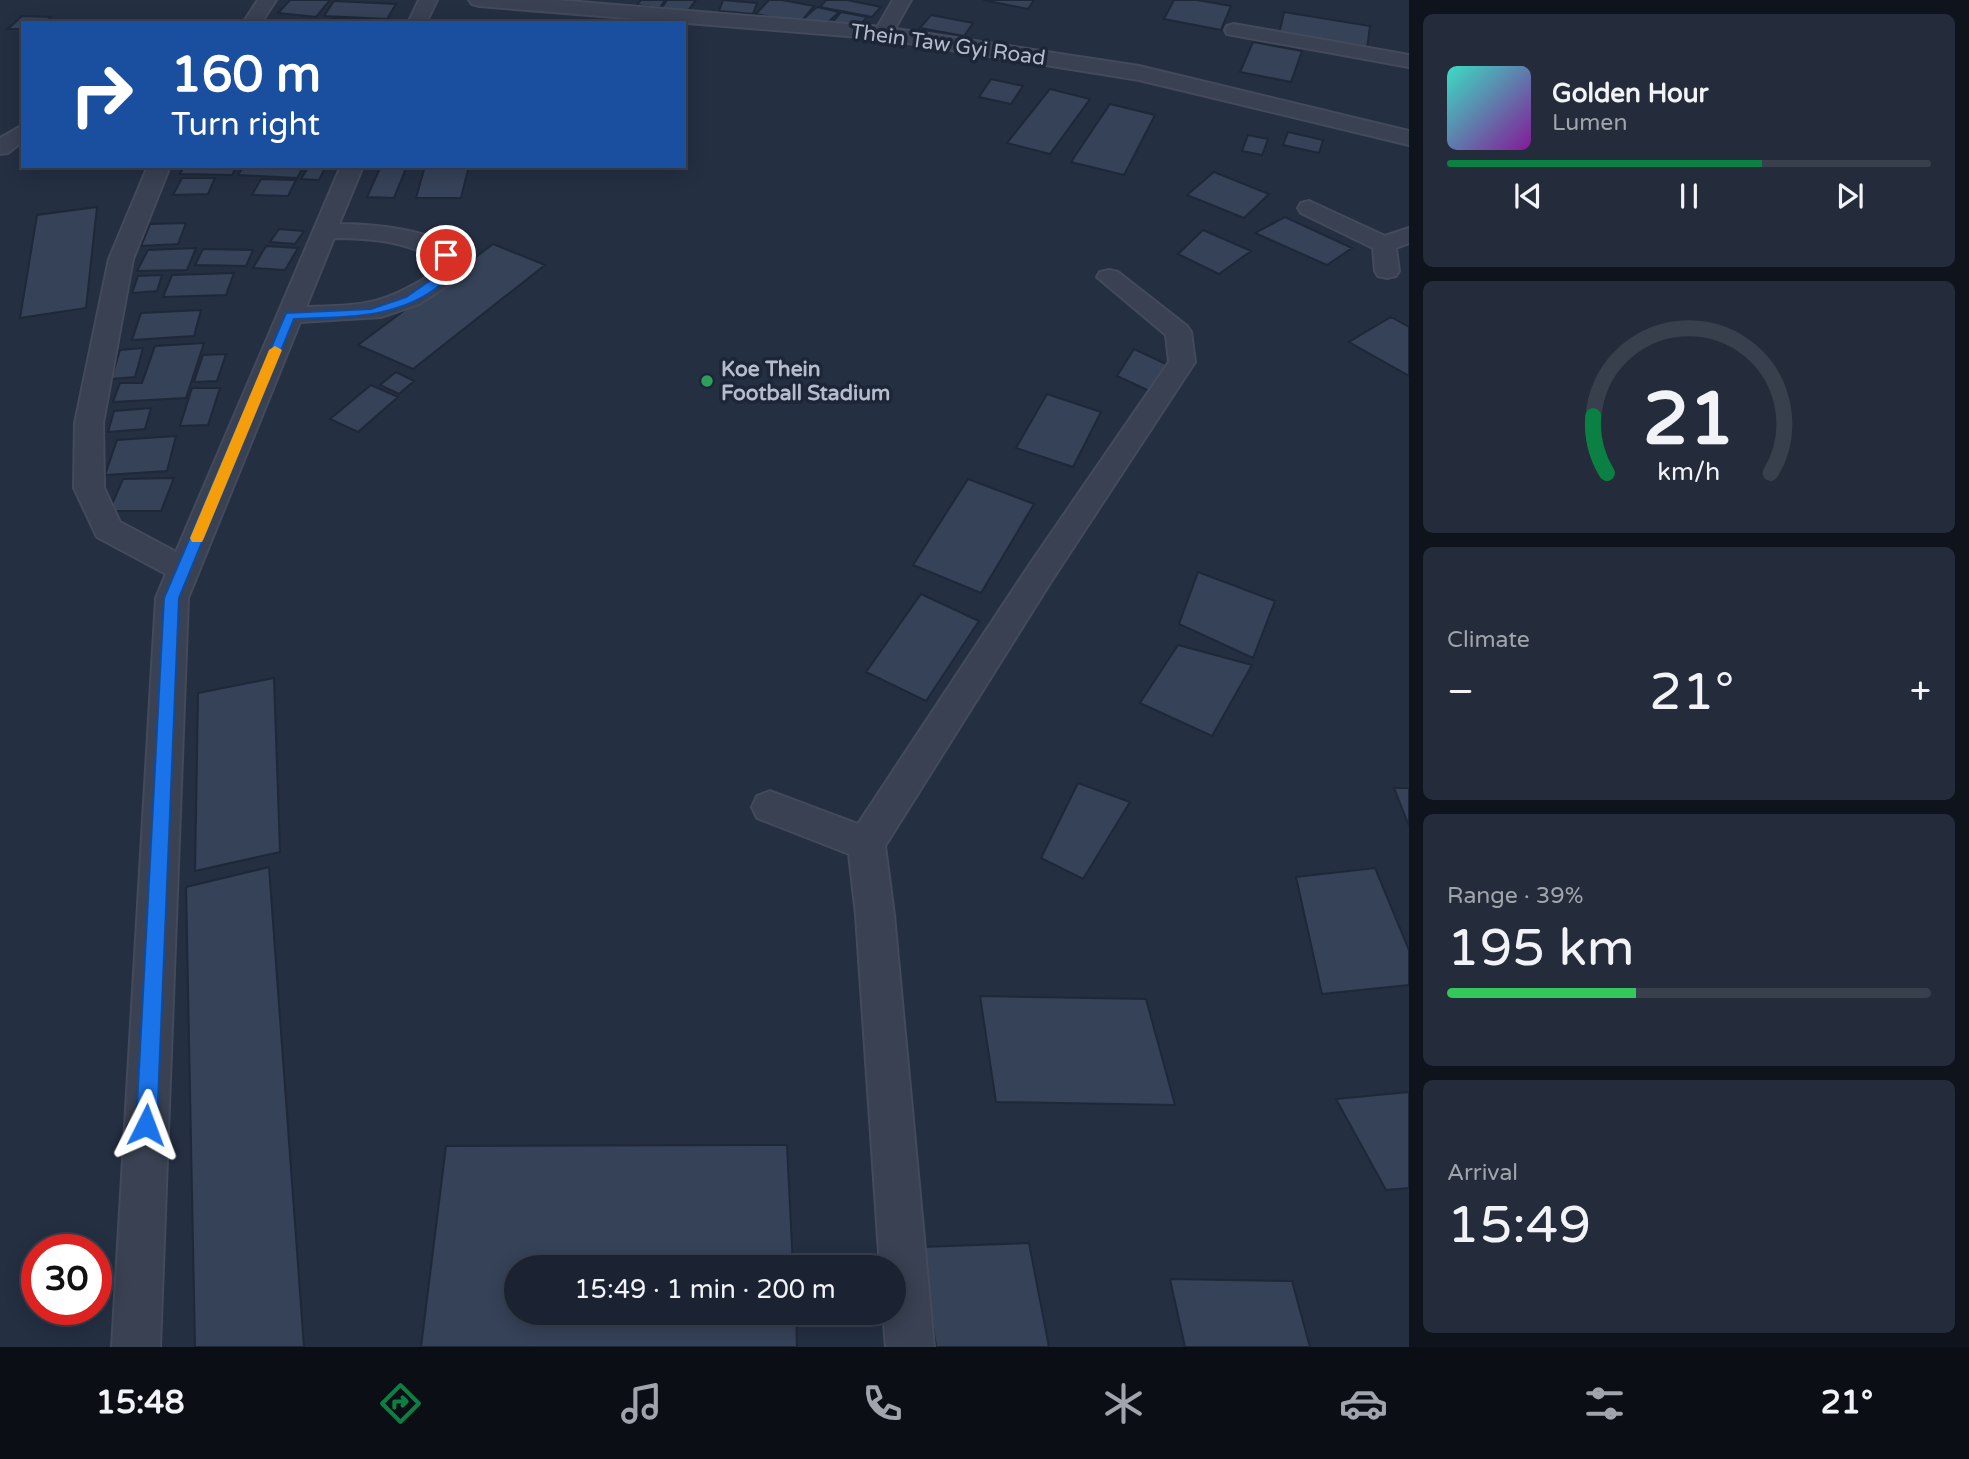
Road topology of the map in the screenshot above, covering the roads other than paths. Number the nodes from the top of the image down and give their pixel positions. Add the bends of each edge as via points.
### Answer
1 (267, 0) edge
2 (428, 0) edge
3 (479, 0) edge
4 (902, 0) edge
5 (253, 21) edge
6 (418, 21) edge
7 (1234, 30) dead end
8 (883, 33) junction
9 (1409, 61) edge
10 (21, 132) edge
11 (1409, 138) edge
12 (0, 148) edge
13 (158, 168) edge
14 (351, 168) edge
15 (1309, 208) dead end
16 (325, 231) junction
17 (1409, 235) edge
18 (1384, 245) junction
19 (1387, 271) dead end
20 (1109, 277) dead end
21 (290, 315) junction
22 (184, 570) junction
23 (770, 807) dead end
24 (866, 844) junction
25 (136, 1347) edge
26 (910, 1347) edge

1 - 5 street
2 - 6 street
3 - 8 street, Thein Taw Gyi Road
4 - 8 street
7 - 9 street
8 - 11 street, Thein Taw Gyi Road via 1139,73
10 - 12 street
13 - 22 street via 121,260 89,424 89,488 108,529
14 - 16 street
15 - 18 street
16 - 21 street
16 - 21 street via 362,230 429,244 446,255 443,277 410,299 372,312
17 - 18 street
18 - 19 street
20 - 24 street via 1178,332 1182,362
21 - 22 street
22 - 25 street via 172,598
23 - 24 street
24 - 26 street

